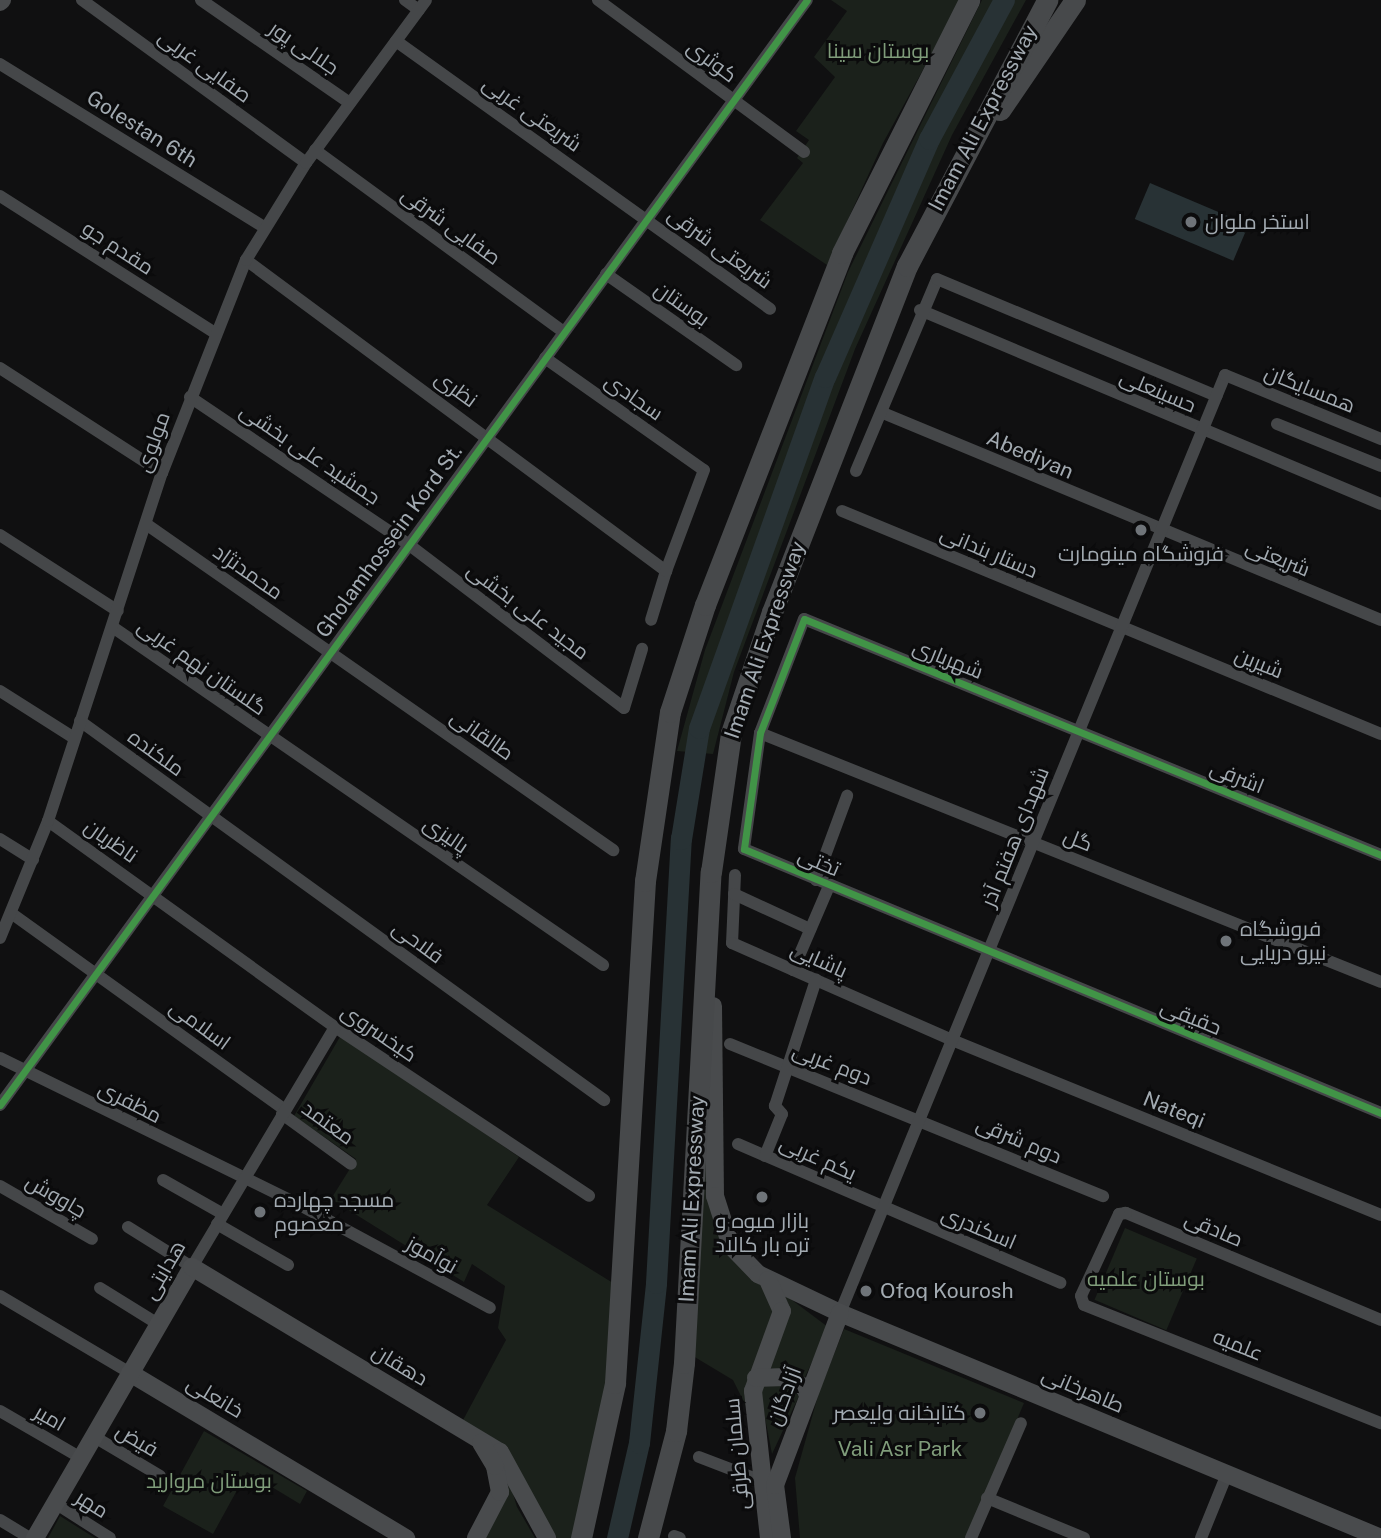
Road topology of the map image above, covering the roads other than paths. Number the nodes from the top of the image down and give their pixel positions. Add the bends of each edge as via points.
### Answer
1 (82, 0) edge
2 (201, 0) edge
3 (405, 0) edge
4 (598, 0) edge
5 (807, 0) edge
6 (969, 0) edge
7 (1047, 0) edge
8 (1075, 0) edge
9 (422, 5) edge
10 (396, 41) junction
11 (0, 64) edge
12 (733, 101) junction
13 (350, 103) junction
14 (315, 150) junction
15 (804, 152) dead end
16 (306, 163) junction
17 (0, 196) edge
18 (647, 219) junction
19 (929, 221) junction
20 (264, 227) junction
21 (246, 260) junction
22 (606, 274) junction
23 (770, 309) dead end
24 (920, 310) junction
25 (564, 332) junction
26 (215, 333) junction
27 (545, 358) junction
28 (736, 365) dead end
29 (0, 368) edge
30 (1225, 375) joint
31 (1217, 396) junction
32 (190, 397) junction
33 (883, 413) junction
34 (1277, 424) dead end
35 (1203, 431) junction
36 (488, 436) junction
37 (1381, 439) edge
38 (1381, 466) edge
39 (856, 471) dead end
40 (162, 473) junction
41 (1381, 504) edge
42 (842, 511) dead end
43 (146, 524) junction
44 (1162, 532) junction
45 (0, 535) edge
46 (408, 544) junction
47 (666, 571) junction
48 (118, 611) junction
49 (651, 620) dead end
50 (1381, 620) edge
51 (114, 628) junction
52 (1122, 628) junction
53 (642, 649) dead end
54 (329, 652) junction
55 (0, 691) edge
56 (80, 721) junction
57 (1079, 732) junction
58 (760, 733) junction
59 (1381, 734) edge
60 (267, 737) junction
61 (74, 738) junction
62 (847, 796) dead end
63 (210, 815) junction
64 (48, 821) junction
65 (0, 839) edge
66 (1034, 843) junction
67 (613, 850) dead end
68 (1381, 855) edge
69 (33, 860) junction
70 (735, 875) dead end
71 (816, 880) junction
72 (829, 886) junction
73 (152, 893) junction
74 (734, 894) junction
75 (11, 913) junction
76 (810, 929) junction
77 (709, 934) junction
78 (0, 938) edge
79 (988, 953) junction
80 (603, 965) dead end
81 (793, 970) junction
82 (93, 972) junction
83 (816, 980) junction
84 (1381, 982) edge
85 (335, 1027) junction
86 (952, 1040) junction
87 (730, 1044) dead end
88 (0, 1058) edge
89 (786, 1066) junction
90 (23, 1070) junction
91 (604, 1100) dead end
92 (0, 1105) edge
93 (284, 1112) junction
94 (1381, 1113) edge
95 (920, 1119) junction
96 (738, 1144) dead end
97 (765, 1156) junction
98 (351, 1164) dead end
99 (163, 1180) dead end
100 (243, 1180) junction
101 (0, 1185) edge
102 (589, 1196) dead end
103 (1102, 1196) dead end
104 (883, 1208) junction
105 (1381, 1215) edge
106 (220, 1219) junction
107 (128, 1227) dead end
108 (92, 1240) dead end
109 (288, 1265) dead end
110 (192, 1267) junction
111 (768, 1280) junction
112 (1060, 1283) dead end
113 (100, 1288) dead end
114 (0, 1296) edge
115 (1081, 1301) joint
116 (491, 1308) dead end
117 (840, 1313) junction
118 (1381, 1320) edge
119 (159, 1324) junction
120 (130, 1373) junction
121 (756, 1378) junction
122 (808, 1395) junction
123 (0, 1411) edge
124 (1021, 1423) dead end
125 (1381, 1423) edge
126 (93, 1437) junction
127 (477, 1437) junction
128 (699, 1457) dead end
129 (81, 1458) junction
130 (1227, 1474) junction
131 (160, 1476) dead end
132 (759, 1480) junction
133 (987, 1498) junction
134 (55, 1503) junction
135 (0, 1520) edge
136 (32, 1538) edge
137 (110, 1538) edge
138 (406, 1538) edge
139 (476, 1538) edge
140 (548, 1538) edge
141 (581, 1538) edge
142 (648, 1538) edge
143 (769, 1538) edge
144 (782, 1538) edge
145 (971, 1538) edge
146 (1084, 1538) edge
147 (1201, 1538) edge
148 (1381, 1538) edge

1 - 16 street, صفایی غربی
2 - 13 street, جلالی پور
3 - 9 street
4 - 12 street, کوثری
5 - 12 street, Gholamhossein Kord St.
6 - 141 highway via 842,253 705,605 670,712 645,881 620,1341 609,1419
7 - 19 highway, Imam Ali Expressway
8 - 19 highway
9 - 10 street, مولوی
10 - 13 street, مولوی
10 - 18 street, شریعتی غربی
11 - 20 street, Golestan 6th
12 - 15 street, کوثری
12 - 18 street, Gholamhossein Kord St.
13 - 14 street, مولوی
14 - 16 street, مولوی
14 - 25 street, صفایی شرقی
16 - 20 street, مولوی
17 - 26 street, مقدم جو
18 - 22 street, Gholamhossein Kord St.
18 - 23 street, شریعتی شرقی
19 - 77 highway, Imam Ali Expressway via 848,411 731,733 717,817
20 - 21 street, مولوی
21 - 26 street, مولوی
21 - 36 street, نظری
22 - 25 street, Gholamhossein Kord St.
22 - 28 street, بوستان
24 - 31 street via 937,279
24 - 33 street
24 - 35 street, حسینعلی
25 - 27 street, Gholamhossein Kord St.
26 - 32 street, مولوی
27 - 36 street, Gholamhossein Kord St.
27 - 47 street, سجادی via 701,467 705,475
29 - 40 street
30 - 31 street, شهدای هفتم آذر
30 - 37 street, همسایگان
31 - 35 street, شهدای هفتم آذر
32 - 40 street, مولوی
32 - 46 street, جمشید علی بخشی
33 - 39 street
33 - 44 street, Abediyan
34 - 38 street
35 - 41 street, حسینعلی
35 - 44 street, شهدای هفتم آذر
36 - 46 street, Gholamhossein Kord St.
36 - 47 street, نظری
40 - 43 street, مولوی
42 - 52 street, دستار بندانی
43 - 48 street, مولوی
43 - 54 street, محمدنژاد
44 - 50 street, شریعتی
44 - 52 street, شهدای هفتم آذر
45 - 48 street
46 - 53 street, مجید علی بخشی via 624,708
46 - 54 street, Gholamhossein Kord St.
47 - 49 street
48 - 51 street, مولوی
51 - 56 street, مولوی
51 - 60 street, گلستان نهم غربی
52 - 57 street, شهدای هفتم آذر
52 - 59 street, شیرین
54 - 60 street, Gholamhossein Kord St.
54 - 67 street, طالقانی
55 - 61 street
56 - 61 street, مولوی
56 - 63 street, ملکنده
57 - 58 street, شهریاری via 804,619
57 - 66 street, شهدای هفتم آذر
57 - 68 street, اشرفی
58 - 66 street, گل
58 - 71 street, تختی via 744,849
60 - 63 street, Gholamhossein Kord St.
60 - 80 street, پالیزی
61 - 64 street, مولوی
62 - 71 street
63 - 73 street, Gholamhossein Kord St.
63 - 91 street, فلاحی
64 - 69 street, مولوی
64 - 73 street, ناظریان
65 - 69 street
66 - 79 street, شهدای هفتم آذر
66 - 84 street, گل
69 - 75 street, مولوی
70 - 74 street, پاشایی
71 - 72 street, تختی
72 - 76 street
72 - 79 street, تختی
73 - 82 street, Gholamhossein Kord St.
73 - 85 street, کیخسروی
74 - 76 street
74 - 81 street, پاشایی via 732,943
75 - 78 street, مولوی
75 - 82 street, اسلامی
76 - 81 street
77 - 111 main road, سلمان طرقی via 715,1196 731,1246
77 - 142 highway, Imam Ali Expressway via 684,1363 676,1431
79 - 86 street, شهدای هفتم آذر
79 - 94 street, حقیقی
81 - 83 street, پاشایی
82 - 90 street, Gholamhossein Kord St.
82 - 93 street, اسلامی
83 - 86 street, پاشایی
83 - 89 street
85 - 93 street, هدایتی
85 - 102 street, کیخسروی
86 - 95 street, شهدای هفتم آذر
86 - 105 street, Nateqi
87 - 89 street, دوم غربی
88 - 90 street, مظفری
89 - 95 street, دوم غربی
89 - 97 street via 775,1106 782,1114
90 - 92 street, Gholamhossein Kord St.
90 - 100 street, مظفری
93 - 98 street, معتمد
93 - 100 street, هدایتی
95 - 103 street, دوم شرقی
95 - 104 street, شهدای هفتم آذر
96 - 97 street, یکم غربی
97 - 104 street, یکم غربی
99 - 106 street
100 - 106 street, هدایتی
100 - 116 street, نوآموز via 298,1204
101 - 108 street, چاووش
104 - 112 street, اسکندری
104 - 117 street, شهدای هفتم آذر
106 - 109 street
106 - 110 street, هدایتی
107 - 110 street
110 - 119 main road, هدایتی
110 - 127 main road, دهقان
111 - 117 main road, طاهرخانی
111 - 121 main road, سلمان طرقی via 782,1311
113 - 119 street
114 - 120 street, خانعلی
115 - 118 street, صادقی via 1119,1214 1126,1213
115 - 125 street, علمیه
117 - 122 main road, آزادگان
117 - 130 main road, طاهرخانی
119 - 120 main road, هدایتی
120 - 126 main road, هدایتی
120 - 138 main road, خانعلی
121 - 122 main road via 786,1377 804,1387
121 - 132 main road, سلمان طرقی via 752,1391
122 - 144 main road, آزادگان via 775,1485
123 - 129 street, امیر
124 - 133 street
126 - 129 main road, هدایتی
126 - 131 street, فیض
127 - 139 main road via 495,1466 500,1492
127 - 140 main road, دهقان via 507,1461
128 - 132 street
129 - 134 main road, هدایتی
130 - 147 street
130 - 148 main road, طاهرخانی
132 - 143 main road, سلمان طرقی
133 - 145 street
133 - 146 street
134 - 136 main road, هدایتی
134 - 137 street, مهر
135 - 136 street

